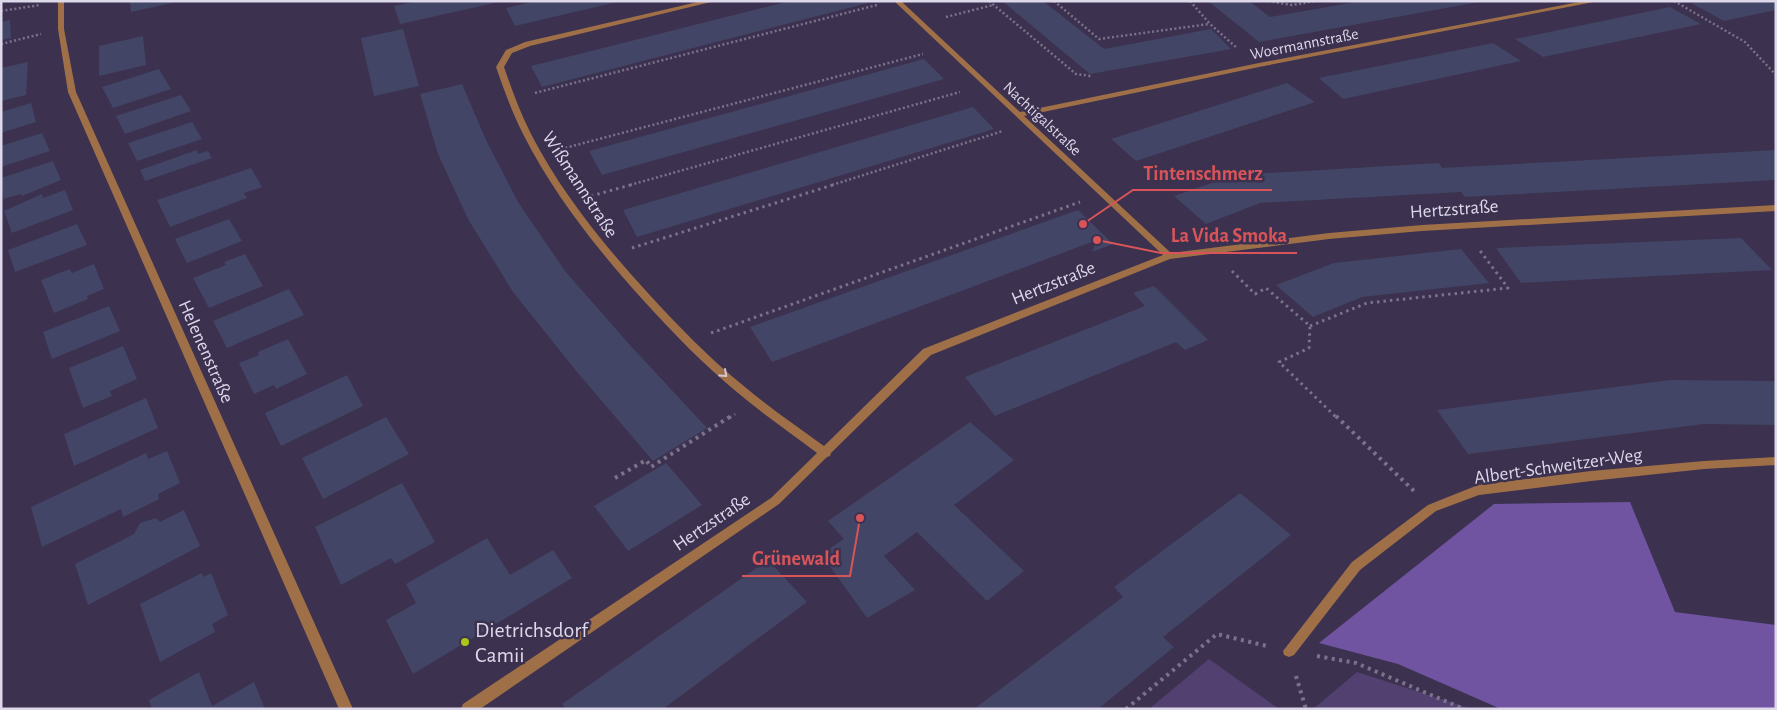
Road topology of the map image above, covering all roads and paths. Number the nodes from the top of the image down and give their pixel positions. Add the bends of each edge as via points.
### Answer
1 (61, 1) edge
2 (712, 1) edge
3 (897, 1) edge
4 (989, 1) edge
5 (1054, 1) edge
6 (1190, 1) edge
7 (1268, 1) edge
8 (1314, 1) edge
9 (1596, 1) edge
10 (1674, 1) edge
11 (41, 4) dead end
12 (881, 4) dead end
13 (993, 5) junction
14 (1, 11) edge
15 (951, 16) dead end
16 (1210, 24) junction
17 (61, 29) junction
18 (1, 44) edge
19 (1230, 50) dead end
20 (919, 54) dead end
21 (1098, 74) dead end
22 (1776, 75) edge
23 (986, 84) junction
24 (510, 99) junction
25 (1018, 114) junction
26 (1027, 123) junction
27 (539, 154) junction
28 (569, 203) junction
29 (1071, 205) dead end
30 (1776, 208) edge
31 (608, 256) junction
32 (1169, 256) junction
33 (1494, 268) dead end
34 (1230, 270) dead end
35 (1310, 326) junction
36 (687, 342) junction
37 (755, 402) junction
38 (826, 453) junction
39 (1776, 462) edge
40 (615, 478) dead end
41 (1432, 508) junction
42 (1289, 651) junction
43 (346, 709) edge
44 (468, 709) edge
45 (1126, 709) edge
46 (1306, 709) edge
47 (1464, 709) edge

1 - 17 street, Helenenstraße
2 - 24 street, Wißmannstraße via 528,44 509,52 500,67
3 - 23 street, Nachtigalstraße
4 - 13 path
5 - 16 path via 1099,39
6 - 16 path
7 - 8 path via 1292,5
9 - 25 street, Woermannstraße
10 - 22 path via 1745,42
11 - 14 path
12 - 24 path
13 - 15 path
13 - 21 path via 1076,74
16 - 19 path via 1239,49
17 - 18 path
17 - 43 street, Helenenstraße via 72,92
20 - 27 path
23 - 25 street, Nachtigalstraße
23 - 28 path
24 - 27 street, Wißmannstraße
25 - 26 street, Nachtigalstraße
26 - 31 path
26 - 32 street, Nachtigalstraße
27 - 28 street, Wißmannstraße
28 - 31 street, Wißmannstraße
29 - 36 path
30 - 32 street, Hertzstraße via 1422,228
31 - 36 street, Wißmannstraße
32 - 38 street, Hertzstraße via 927,352
33 - 35 path via 1508,288 1367,303
34 - 35 path via 1255,294 1266,288
35 - 41 path via 1309,348 1279,362
36 -> 37 street, Wißmannstraße
37 - 38 street, Wißmannstraße
37 - 40 path via 651,467 646,460
38 - 44 street, Hertzstraße via 775,501
39 - 41 street, Albert-Schweitzer-Weg via 1704,465 1478,490
41 - 42 street, Albert-Schweitzer-Weg via 1356,566
42 - 45 path via 1218,634
42 - 46 path
42 - 47 path via 1356,663

